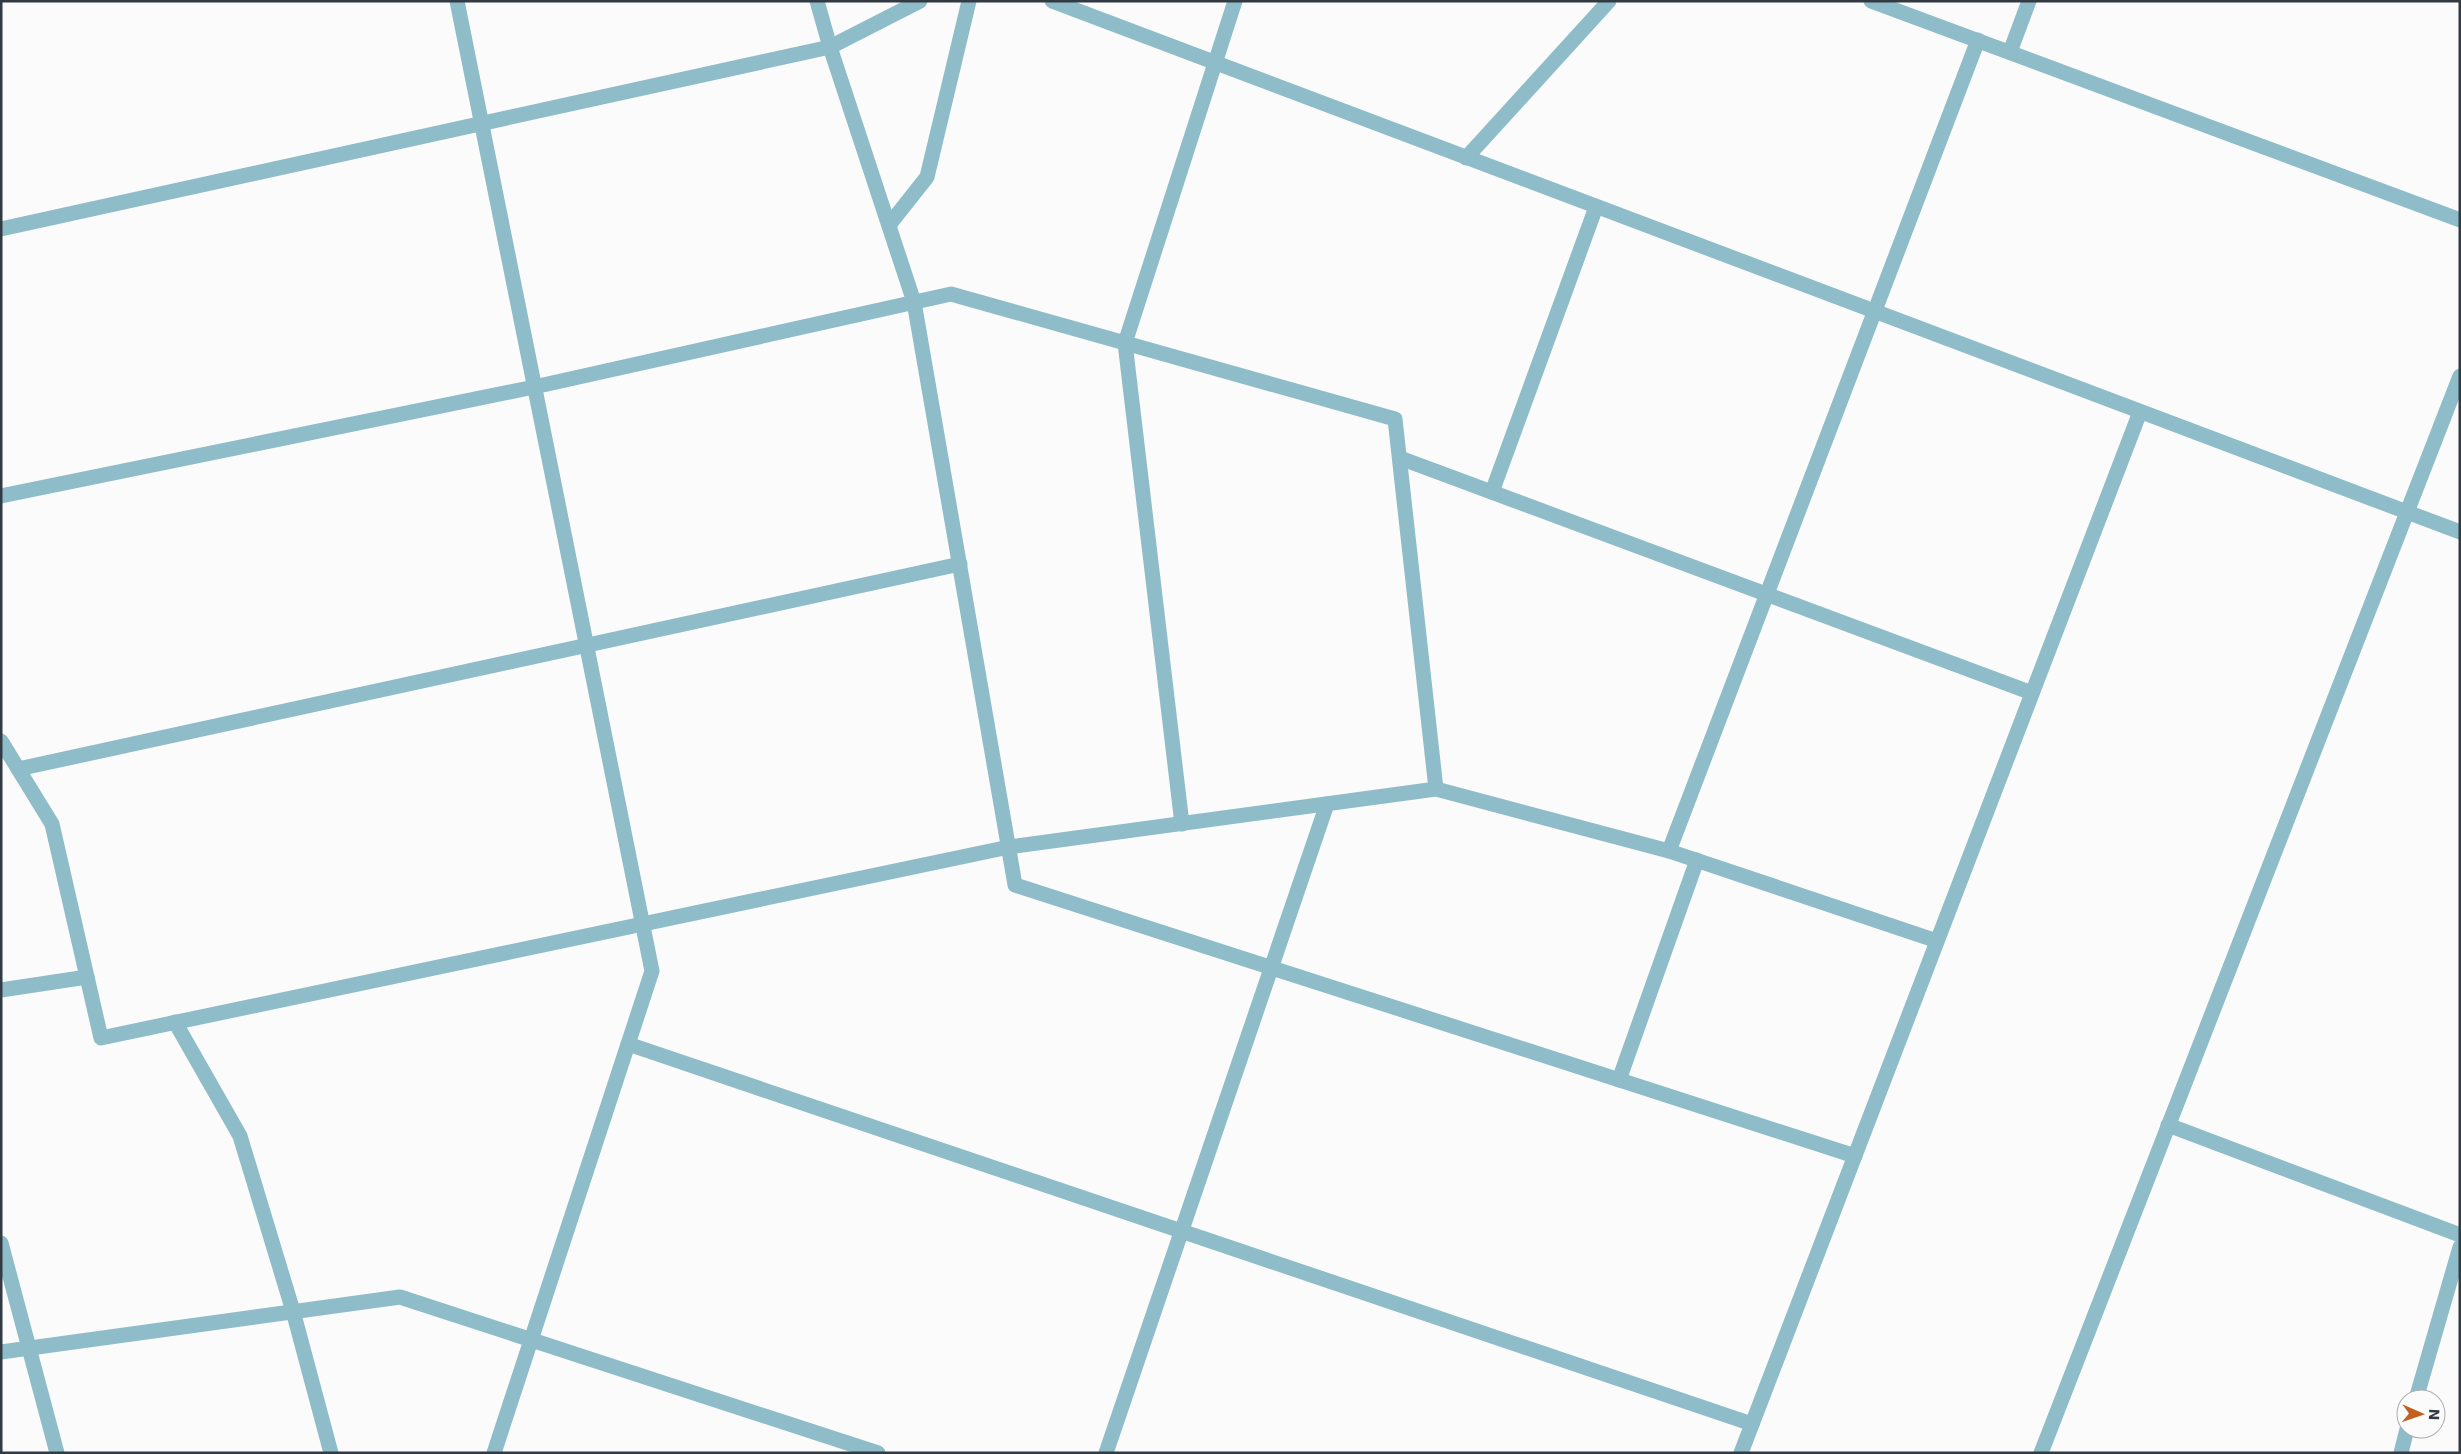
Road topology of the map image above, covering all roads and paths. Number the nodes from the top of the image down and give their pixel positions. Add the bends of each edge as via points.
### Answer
1 (457, 1) edge
2 (817, 1) edge
3 (920, 1) edge
4 (969, 1) edge
5 (1052, 1) edge
6 (1234, 1) edge
7 (1609, 1) edge
8 (1872, 1) edge
9 (2029, 1) edge
10 (1978, 40) junction
11 (830, 47) junction
12 (2010, 52) junction
13 (1215, 63) junction
14 (482, 123) junction
15 (1466, 158) junction
16 (1596, 207) junction
17 (2460, 220) edge
18 (889, 226) junction
19 (1, 229) edge
20 (914, 302) junction
21 (1874, 312) junction
22 (1125, 343) junction
23 (2460, 376) edge
24 (534, 387) junction
25 (2140, 412) junction
26 (1400, 458) junction
27 (1492, 492) junction
28 (1, 496) edge
29 (2407, 512) junction
30 (2460, 532) edge
31 (960, 564) junction
32 (1767, 594) junction
33 (587, 645) junction
34 (2032, 693) junction
35 (1, 741) edge
36 (18, 769) junction
37 (1436, 789) junction
38 (1327, 804) junction
39 (1182, 824) junction
40 (1009, 848) junction
41 (1669, 851) junction
42 (1697, 860) junction
43 (643, 924) junction
44 (1937, 941) junction
45 (1272, 968) junction
46 (87, 977) junction
47 (1, 990) edge
48 (175, 1022) junction
49 (628, 1044) junction
50 (1619, 1080) junction
51 (2168, 1125) junction
52 (1855, 1156) junction
53 (1182, 1231) junction
54 (2460, 1235) edge
55 (1, 1243) edge
56 (2460, 1247) edge
57 (293, 1312) junction
58 (531, 1340) junction
59 (29, 1348) junction
60 (1, 1352) edge
61 (2419, 1389) edge
62 (1752, 1424) junction
63 (2405, 1439) edge
64 (57, 1453) edge
65 (331, 1453) edge
66 (494, 1453) edge
67 (878, 1453) edge
68 (1106, 1453) edge
69 (1741, 1453) edge
70 (2041, 1453) edge
71 (2401, 1453) edge

1 - 14 street
2 - 11 street
3 - 11 street
4 - 18 street via 927,176
5 - 13 street
6 - 13 street
7 - 15 street
8 - 10 street
9 - 12 street
10 - 12 street
10 - 21 street
11 - 14 street
11 - 18 street
12 - 17 street
13 - 15 street
13 - 22 street
14 - 19 street
14 - 24 street
15 - 16 street
16 - 21 street
16 - 27 street
18 - 20 street
20 - 22 street via 952,294
20 - 24 street
20 - 31 street
21 - 25 street
21 - 32 street
22 - 26 street via 1395,419
22 - 39 street
23 - 29 street
24 - 28 street
24 - 33 street
25 - 29 street
25 - 34 street
26 - 27 street
26 - 37 street
27 - 32 street
29 - 30 street
29 - 51 street
31 - 33 street
31 - 40 street
32 - 34 street
32 - 41 street
33 - 36 street
33 - 43 street
34 - 44 street
35 - 36 street
36 - 46 street via 52,824
37 - 38 street
37 - 41 street
38 - 39 street
38 - 45 street
39 - 40 street
40 - 43 street
40 - 45 street via 1016,885
41 - 42 street
42 - 44 street
42 - 50 street
43 - 48 street
43 - 49 street via 652,971
44 - 52 street
45 - 50 street
45 - 53 street
46 - 47 street
46 - 48 street via 101,1038
48 - 57 street via 240,1136
49 - 53 street
49 - 58 street
50 - 52 street
51 - 54 street
51 - 70 street
52 - 62 street
53 - 62 street
53 - 68 street
55 - 59 street
56 - 61 street
57 - 58 street via 400,1297
57 - 59 street
57 - 65 street
58 - 66 street
58 - 67 street
59 - 60 street
59 - 64 street
62 - 69 street
63 - 71 street

